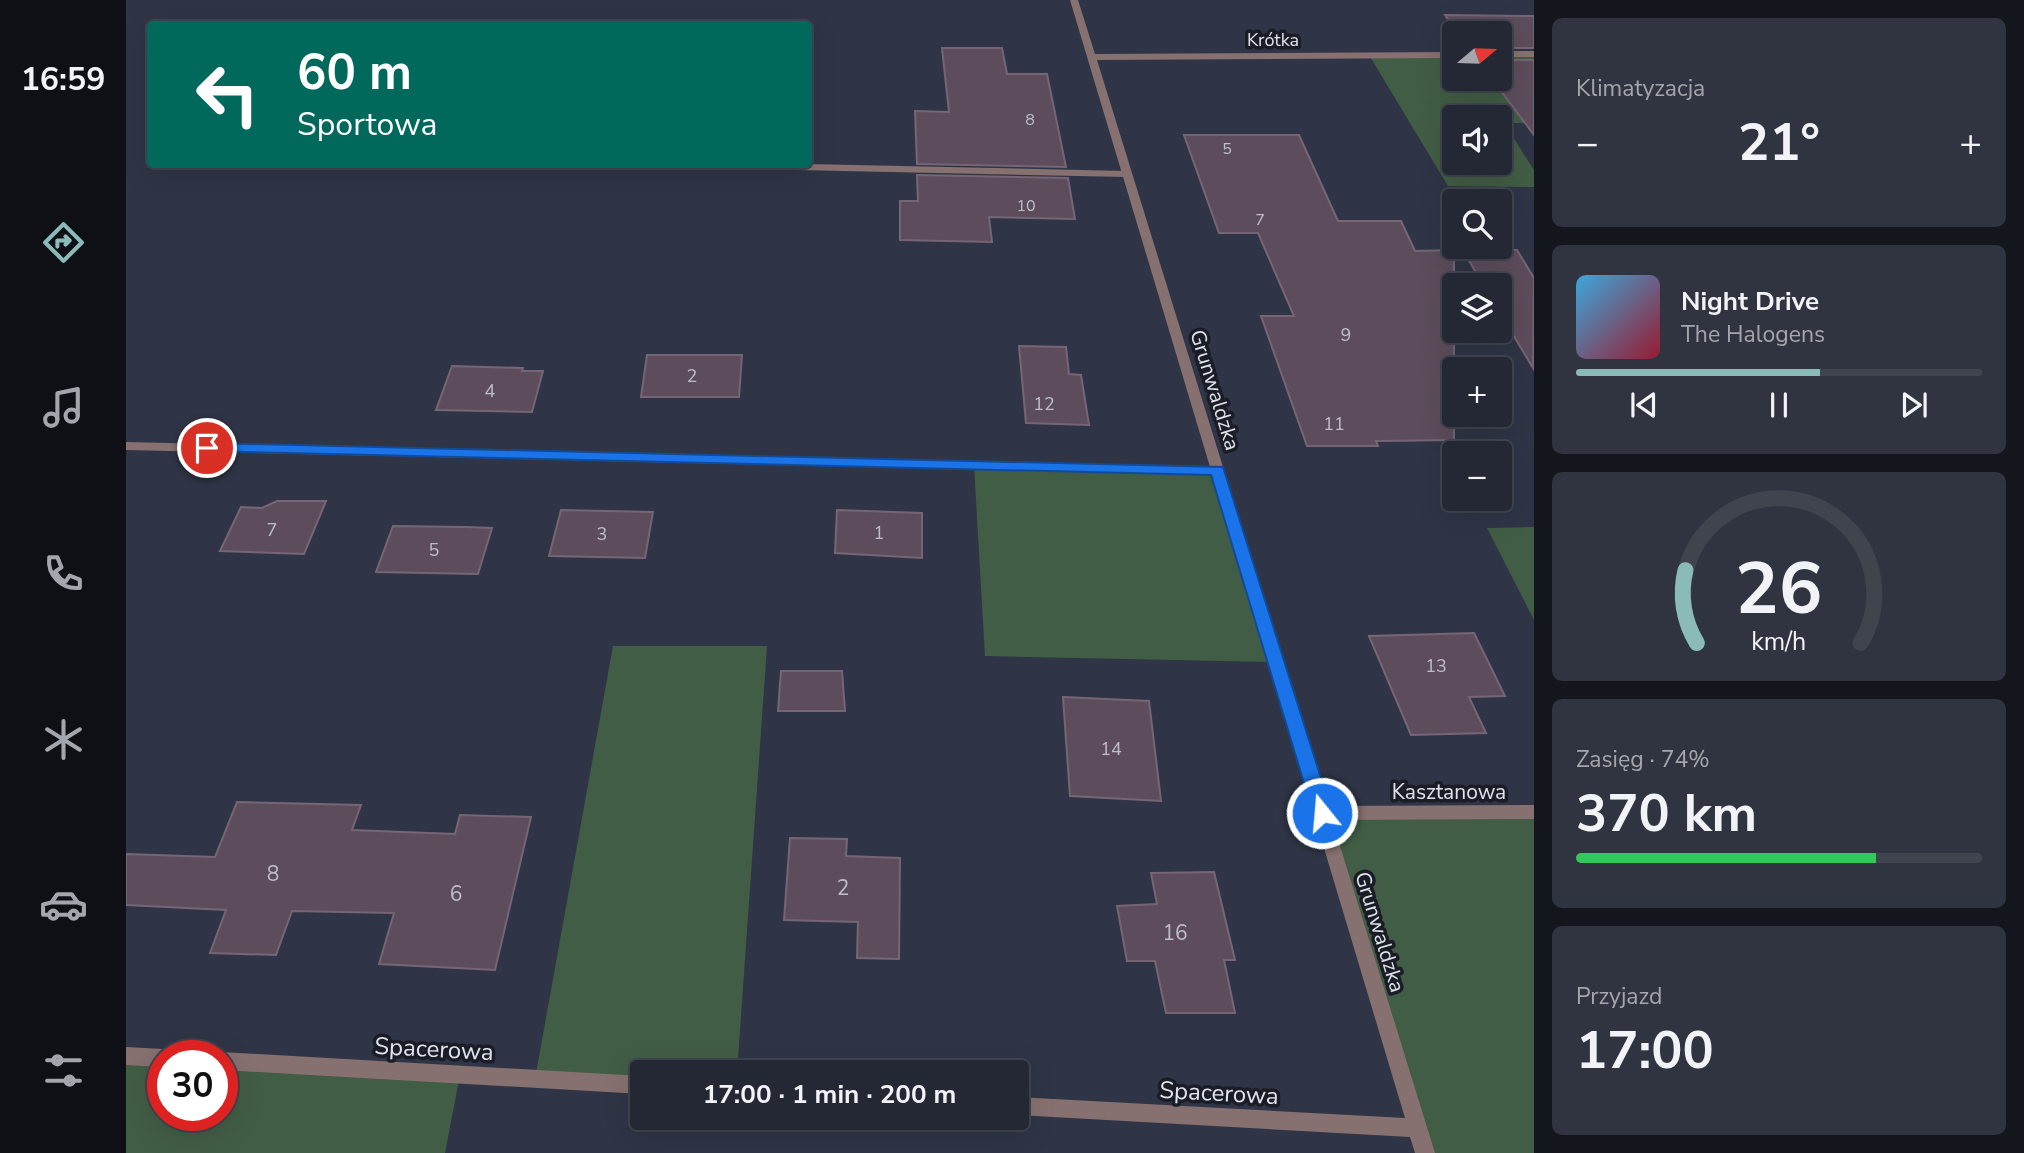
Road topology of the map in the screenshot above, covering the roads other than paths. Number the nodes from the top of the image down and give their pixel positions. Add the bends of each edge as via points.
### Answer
1 (1074, 0) edge
2 (1512, 54) edge
3 (1534, 54) edge
4 (1442, 55) edge
5 (1093, 57) junction
6 (812, 167) edge
7 (1126, 174) junction
8 (126, 446) edge
9 (1217, 471) junction
10 (1322, 813) junction
11 (1534, 813) edge
12 (126, 1056) edge
13 (147, 1057) edge
14 (238, 1062) edge
15 (630, 1084) edge
16 (1029, 1107) edge
17 (1418, 1128) junction
18 (1425, 1153) edge

1 - 5 street, Grunwaldzka
2 - 3 street
4 - 5 street, Krótka
5 - 7 street, Grunwaldzka
6 - 7 street
7 - 9 street, Grunwaldzka
8 - 9 street
9 - 10 street, Grunwaldzka
10 - 11 street, Kasztanowa
10 - 17 street, Grunwaldzka
12 - 13 street
14 - 15 street, Spacerowa
16 - 17 street, Spacerowa
17 - 18 street, Grunwaldzka

